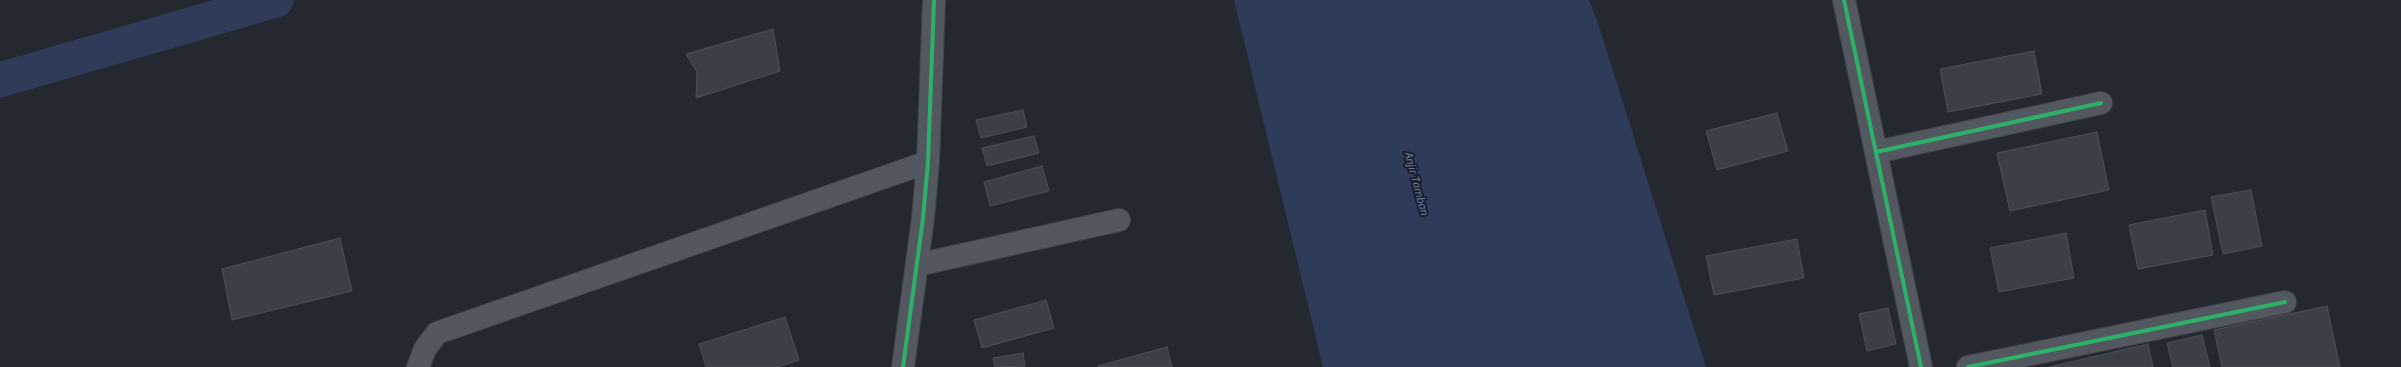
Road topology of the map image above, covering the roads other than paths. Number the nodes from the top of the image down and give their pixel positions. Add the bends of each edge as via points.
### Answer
1 (934, 0) edge
2 (1844, 0) edge
3 (2101, 103) dead end
4 (1876, 152) junction
5 (928, 162) junction
6 (1118, 220) dead end
7 (917, 265) junction
8 (2285, 302) dead end
9 (418, 367) edge
10 (903, 367) edge
11 (1921, 367) edge
12 (1968, 367) edge

1 - 5 street
2 - 4 street
3 - 4 street
4 - 11 street
5 - 7 street
5 - 9 street via 437,333 425,349
6 - 7 street
7 - 10 street
8 - 12 street

